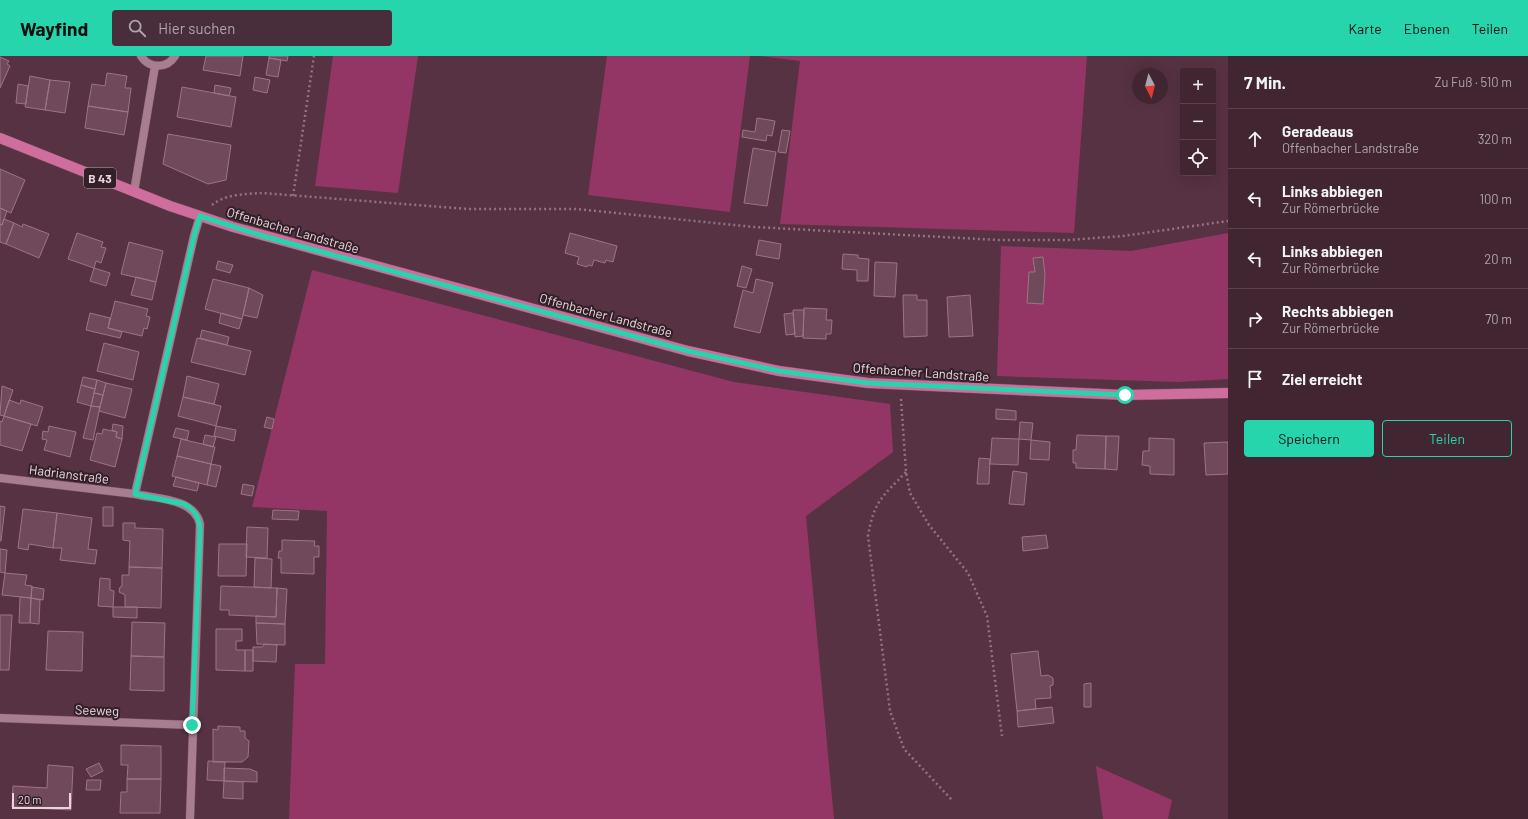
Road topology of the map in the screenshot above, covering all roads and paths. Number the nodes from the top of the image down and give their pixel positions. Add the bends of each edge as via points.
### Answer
1 (141, 56) edge
2 (175, 56) edge
3 (314, 56) edge
4 (155, 66) junction
5 (0, 138) edge
6 (134, 192) junction
7 (293, 196) junction
8 (200, 216) junction
9 (1228, 221) edge
10 (900, 384) junction
11 (1228, 394) edge
12 (906, 472) junction
13 (0, 478) edge
14 (135, 494) junction
15 (0, 718) edge
16 (192, 725) junction
17 (1002, 736) dead end
18 (953, 801) dead end
19 (190, 819) edge

1 - 4 street
2 - 4 street via 168,64
3 - 7 path
4 - 6 street
5 - 6 main road, Offenbacher Landstraße / B 43
6 - 8 main road, Offenbacher Landstraße / B 43
7 - 8 path via 262,193 229,197 215,203
7 - 9 path via 468,209 576,209 754,227 999,240 1069,240 1123,236
8 - 10 main road, Offenbacher Landstraße / B 43 via 266,237 688,351 810,376
8 - 14 street
10 - 11 main road, Offenbacher Landstraße / B 43 via 1117,395
10 - 12 path
12 - 17 path via 910,493 916,506 968,573 987,616
12 - 18 path via 876,505 868,536 890,711 904,749
13 - 14 street, Hadrianstraße
14 - 16 street, Hadrianstraße via 184,504 198,518 200,531
15 - 16 street, Seeweg
16 - 19 street, Hadrianstraße

